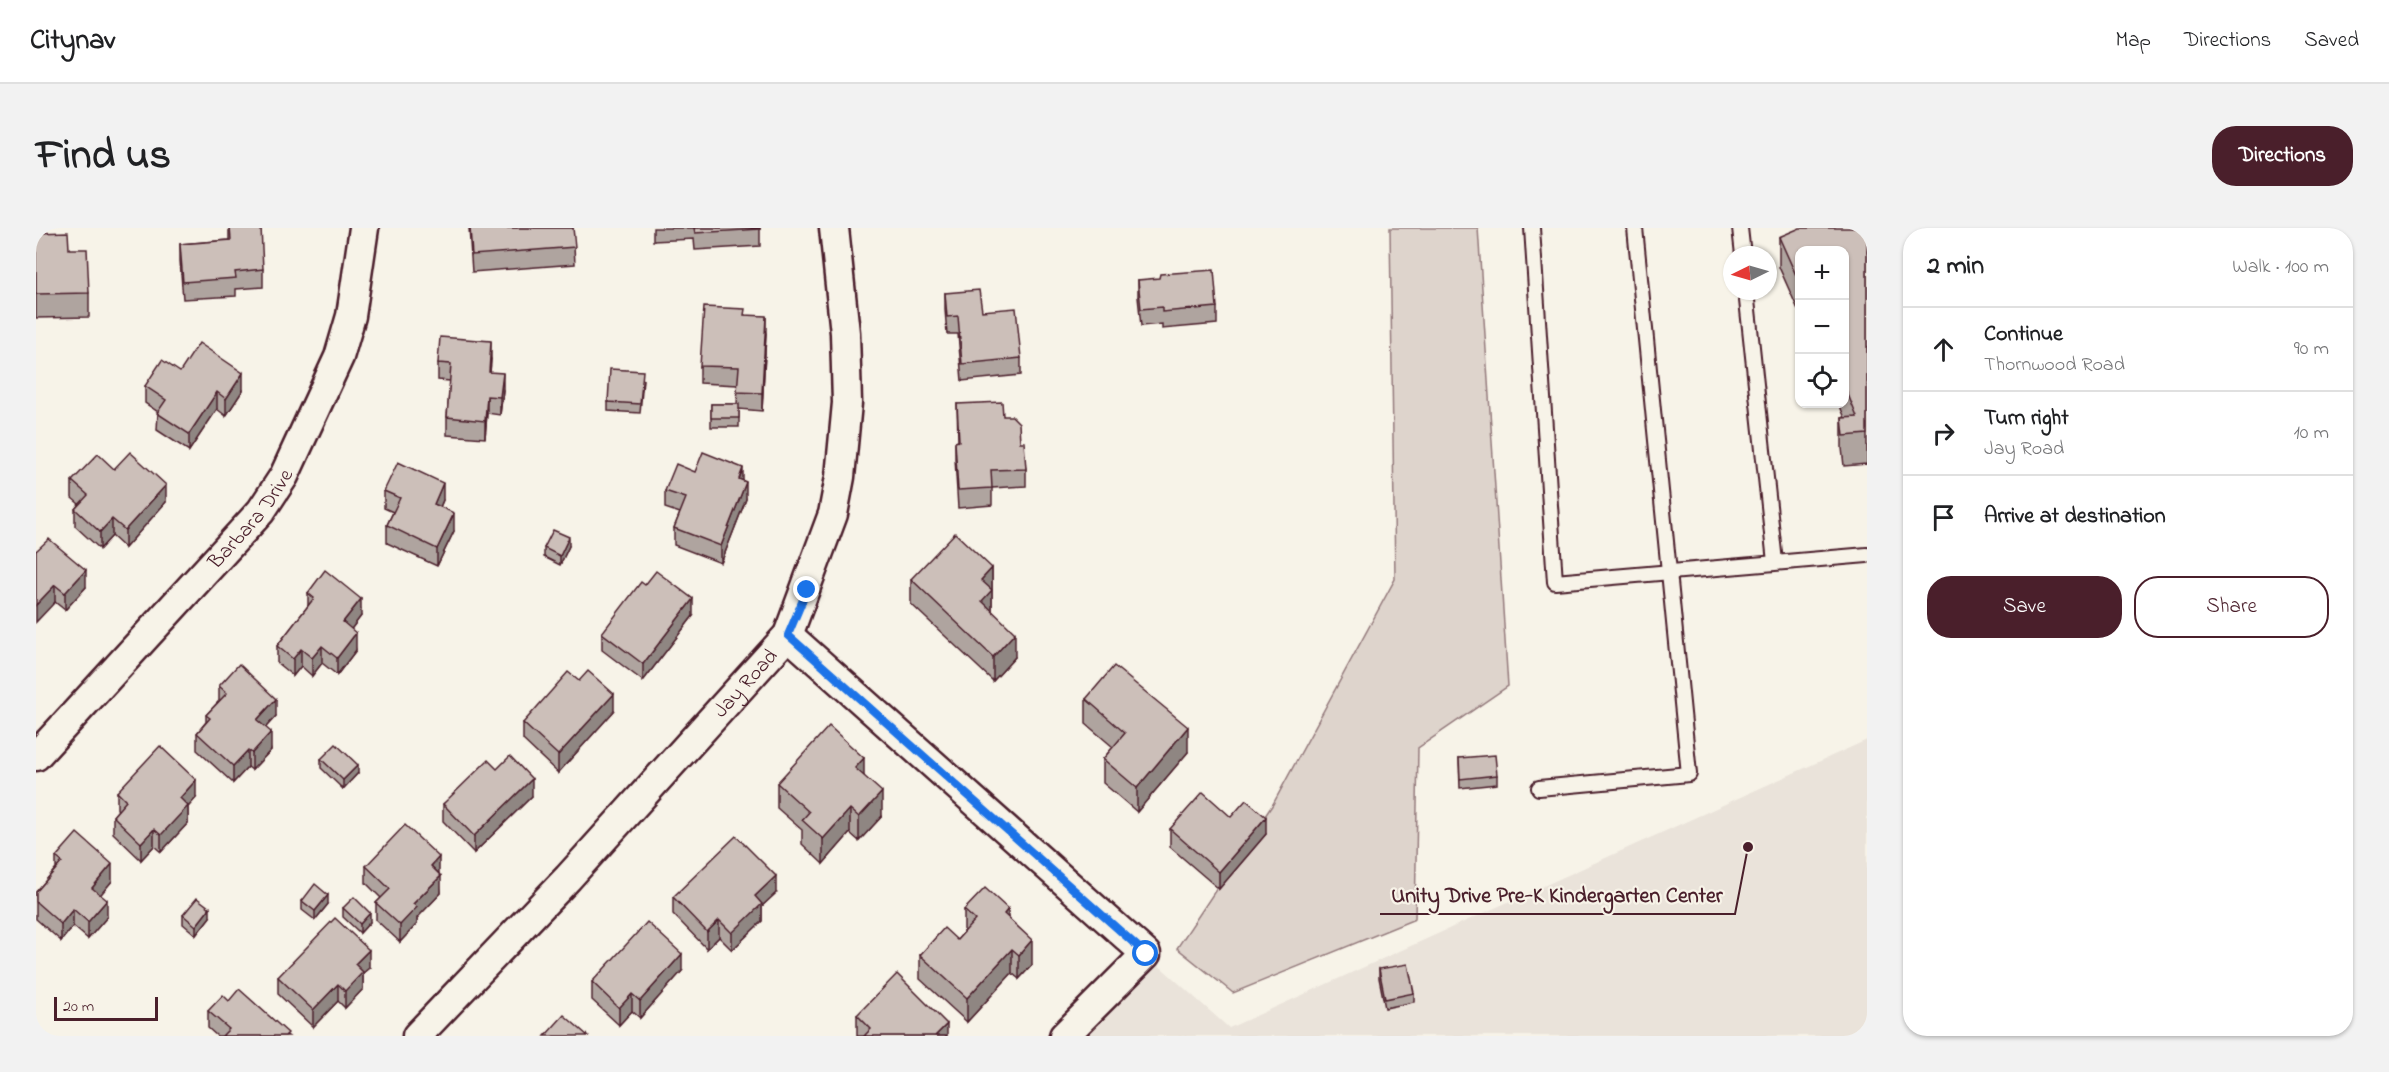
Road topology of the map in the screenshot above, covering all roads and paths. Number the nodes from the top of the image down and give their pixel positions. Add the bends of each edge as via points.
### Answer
1 (364, 228) edge
2 (834, 228) edge
3 (1532, 228) edge
4 (1635, 228) edge
5 (1740, 228) edge
6 (1742, 246) edge
7 (1747, 300) edge
8 (1867, 555) edge
9 (1775, 562) junction
10 (1669, 573) junction
11 (788, 635) junction
12 (36, 756) edge
13 (1539, 788) dead end
14 (417, 1036) edge
15 (1064, 1036) edge

1 - 12 street, Barbara Drive via 351,316 339,357 284,476 261,511
2 - 11 street, Jay Road via 845,333 847,403 840,477 833,514
3 - 10 lane via 1555,582
4 - 10 lane
5 - 6 lane
7 - 9 lane
8 - 9 lane
9 - 10 lane
10 - 13 lane via 1689,774
11 - 14 street, Jay Road via 568,878
11 - 15 street via 1146,954

